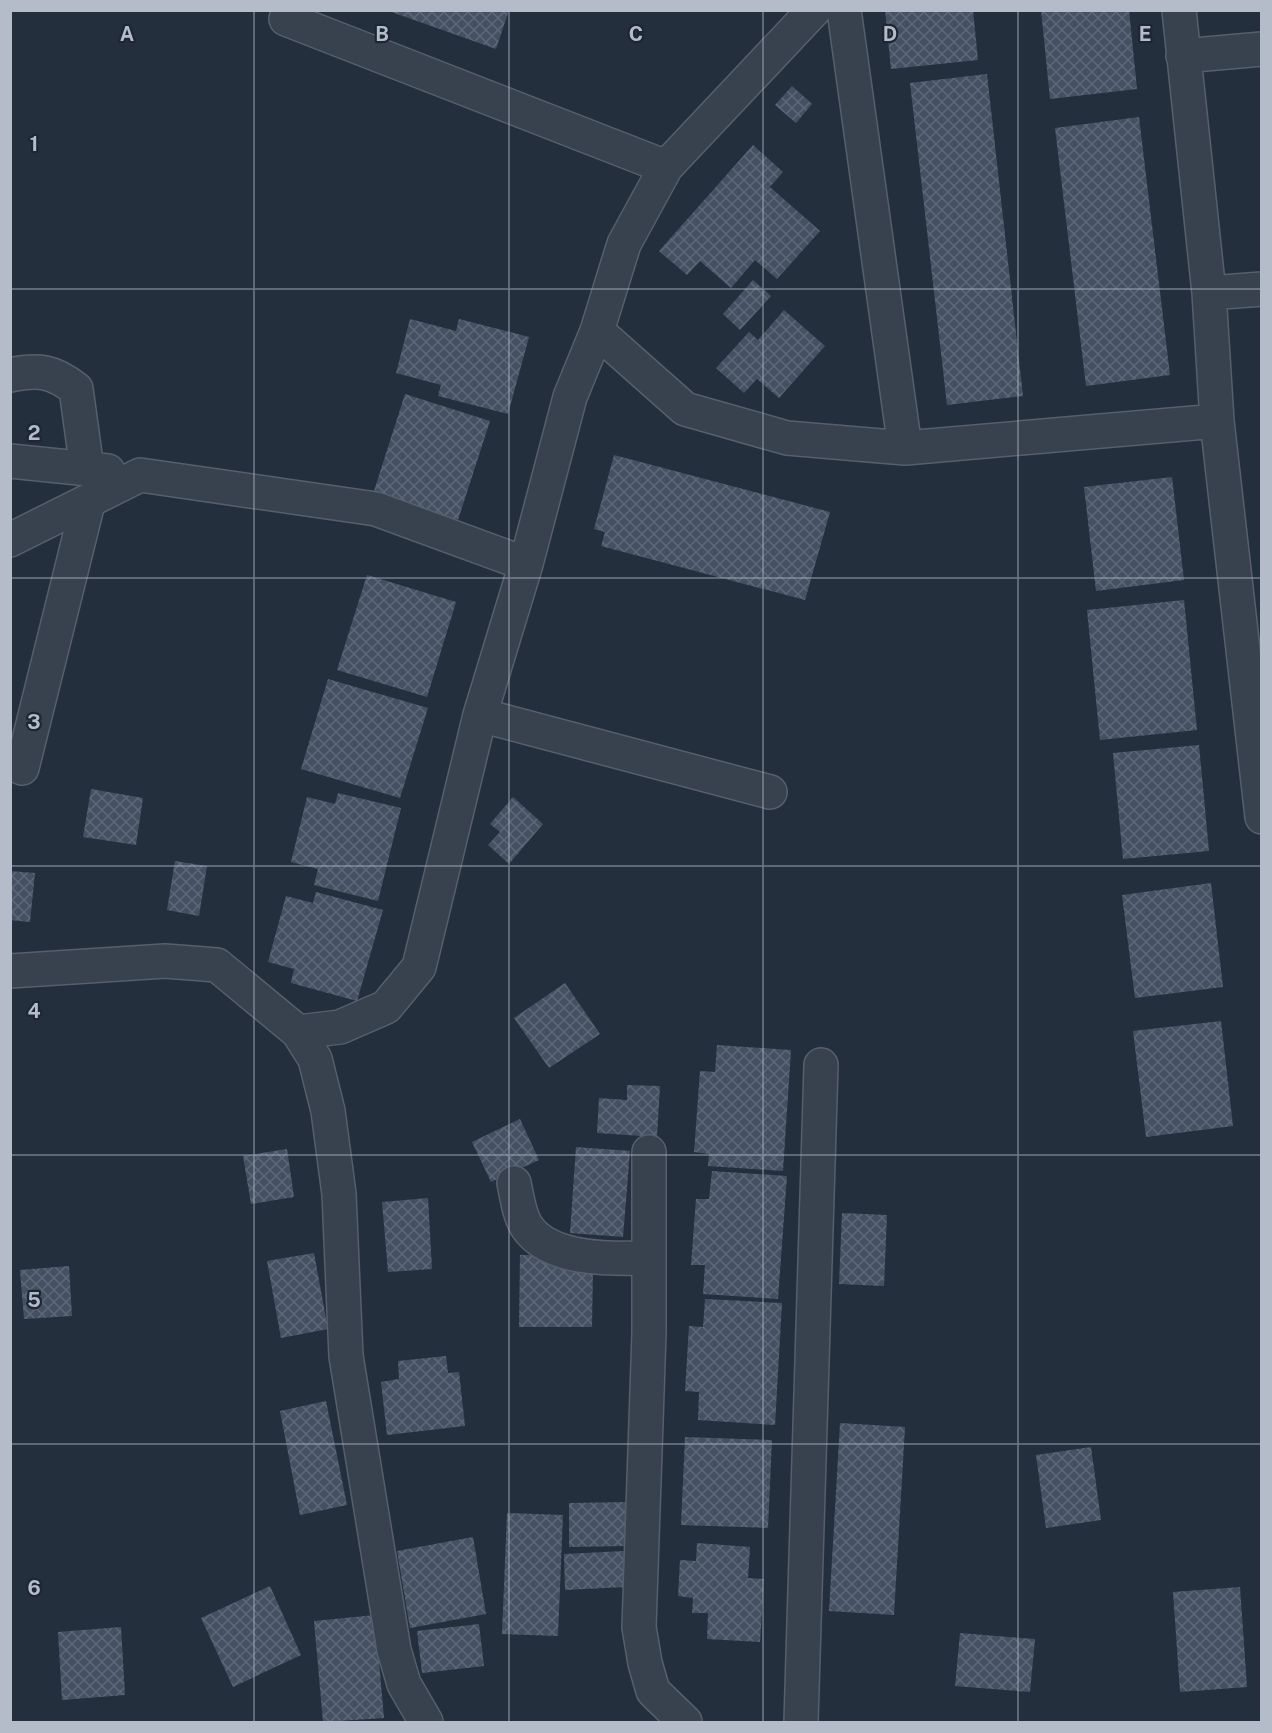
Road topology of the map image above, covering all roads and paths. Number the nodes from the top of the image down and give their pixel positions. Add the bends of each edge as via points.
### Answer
1 (1179, 10) edge
2 (821, 11) edge
3 (286, 19) dead end
4 (1262, 50) edge
5 (1183, 56) junction
6 (666, 167) junction
7 (1262, 289) edge
8 (1209, 293) junction
9 (597, 331) junction
10 (10, 375) edge
11 (1217, 421) junction
12 (905, 448) junction
13 (10, 461) edge
14 (87, 469) junction
15 (140, 474) junction
16 (88, 503) junction
17 (10, 540) edge
18 (526, 564) junction
19 (480, 715) junction
20 (22, 768) dead end
21 (770, 792) dead end
22 (1262, 817) edge
23 (10, 971) edge
24 (298, 1032) junction
25 (821, 1065) dead end
26 (649, 1152) dead end
27 (514, 1183) dead end
28 (649, 1258) junction
29 (426, 1722) edge
30 (686, 1722) edge
31 (801, 1722) edge

1 - 5 street
2 - 6 street
2 - 12 street
3 - 6 street
4 - 5 street
5 - 8 street
6 - 9 street via 624,244
7 - 8 street
8 - 11 street
9 - 12 street via 685,409 787,438
9 - 18 street via 570,397
10 - 14 street via 29,371 58,375 76,388
11 - 12 street
11 - 22 street
13 - 14 street
14 - 15 street
15 - 16 street
15 - 18 street via 376,510
16 - 17 street
16 - 20 street
18 - 19 street
19 - 21 street
19 - 24 street via 419,967 387,1007 340,1027
23 - 24 street via 165,961 217,965
24 - 29 street via 315,1059 328,1111 339,1194 346,1356 394,1650 404,1684
25 - 31 street
26 - 28 street
27 - 28 street via 527,1228 543,1242 572,1252
28 - 30 street via 639,1627 653,1691

